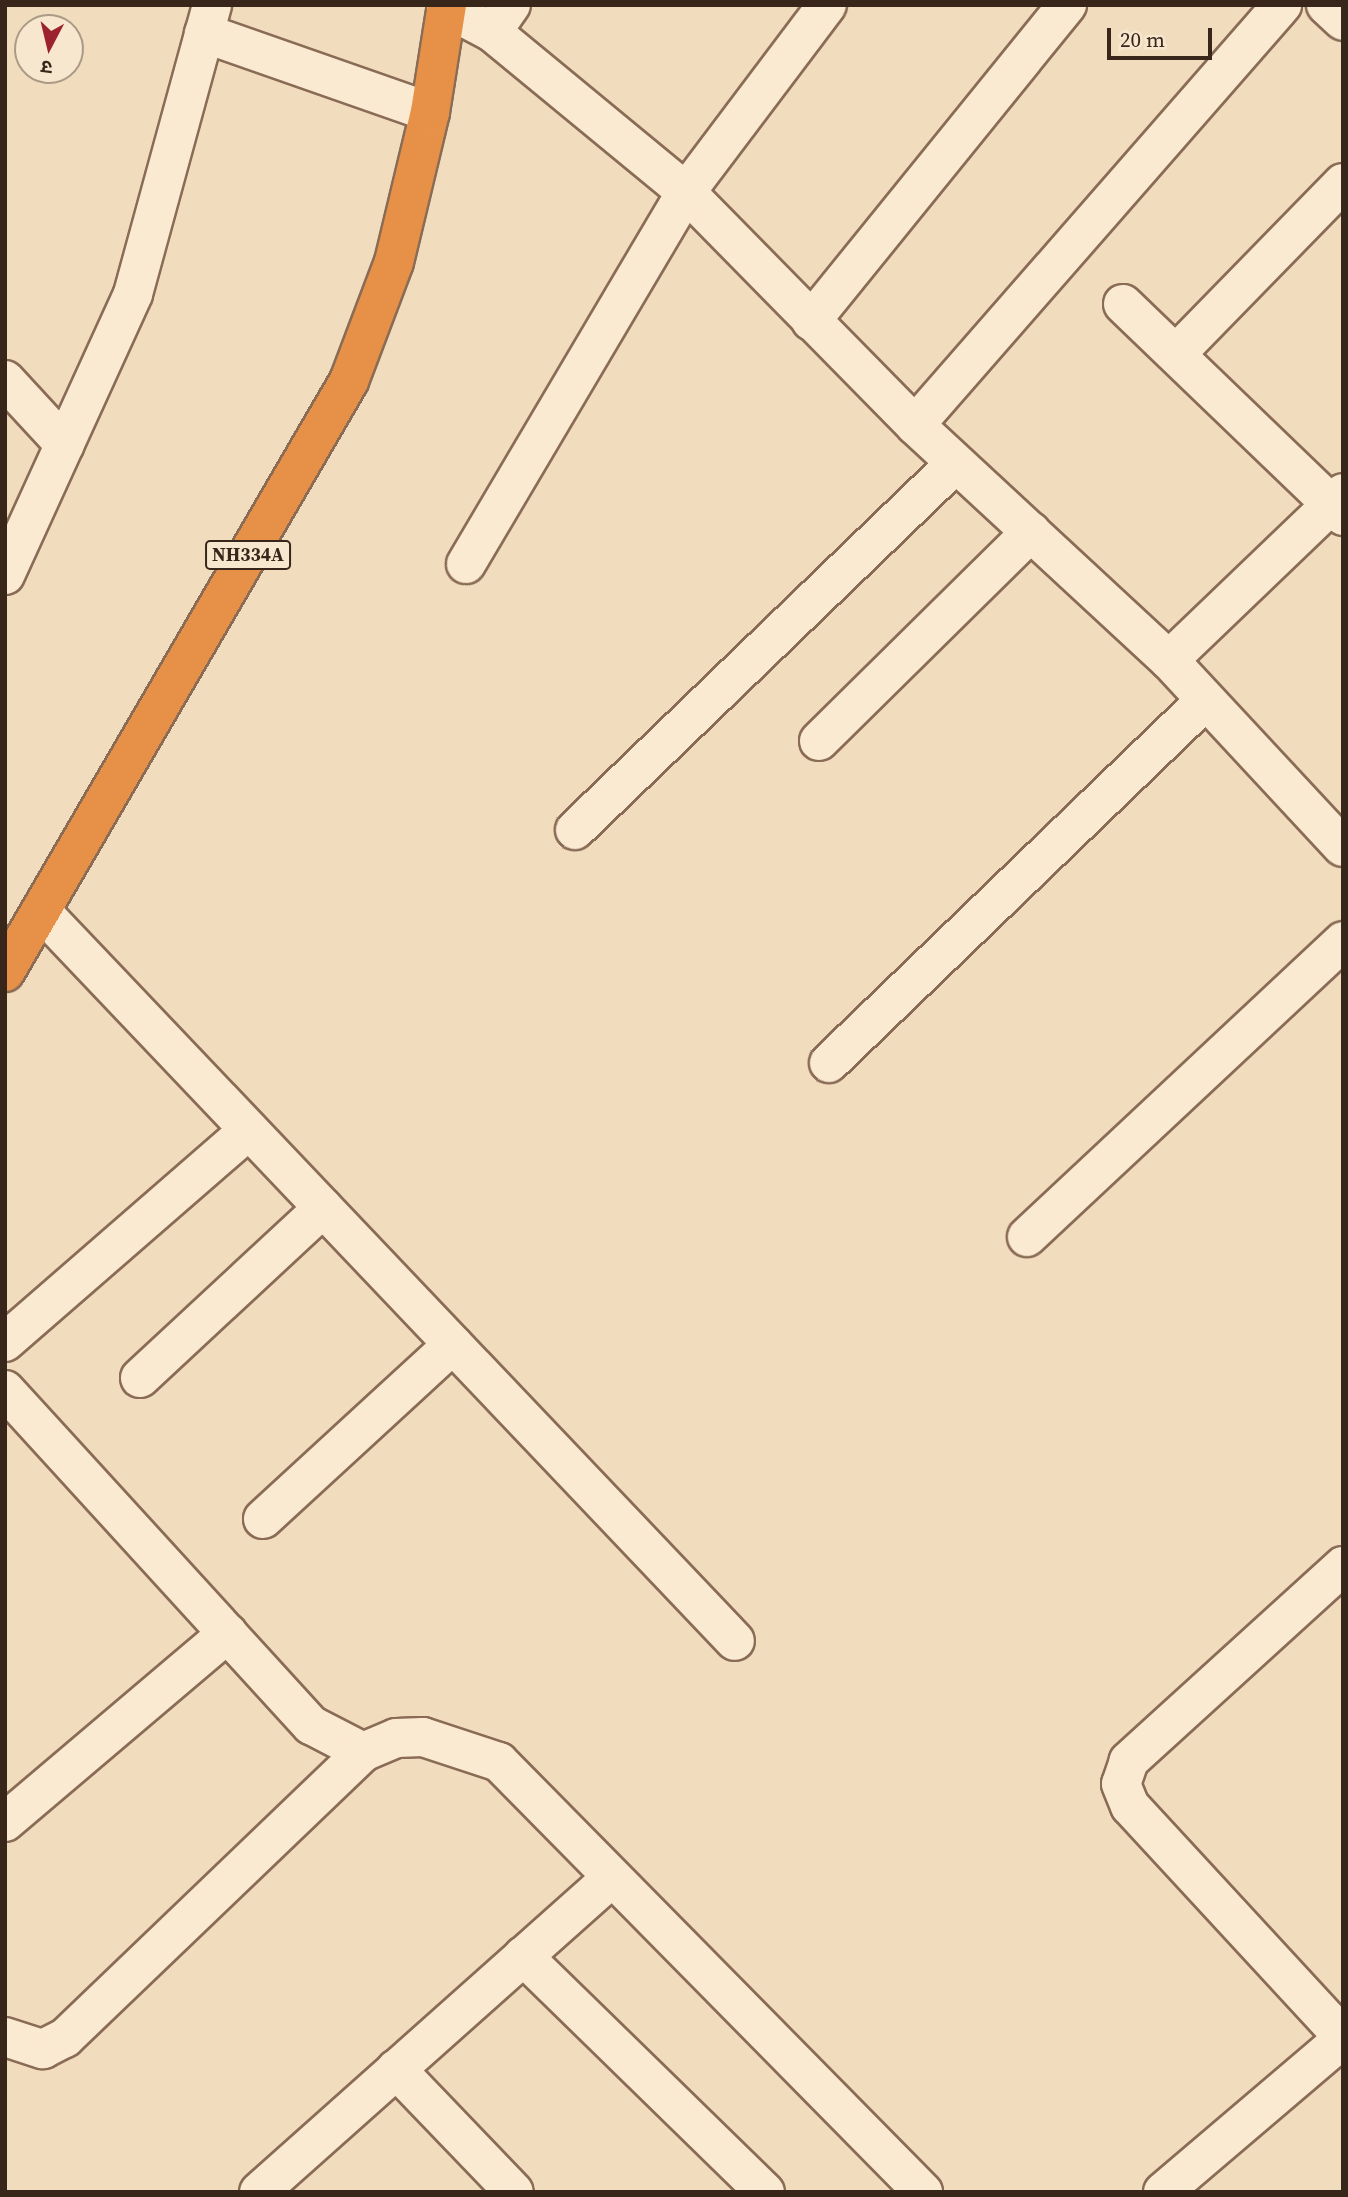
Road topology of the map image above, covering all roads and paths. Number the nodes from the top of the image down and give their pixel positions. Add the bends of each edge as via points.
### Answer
1 (827, 5) edge
2 (1067, 5) edge
3 (1282, 5) edge
4 (1326, 5) edge
5 (447, 6) edge
6 (208, 19) edge
7 (502, 19) edge
8 (1343, 21) edge
9 (430, 112) junction
10 (1343, 183) edge
11 (686, 192) junction
12 (1123, 304) dead end
13 (811, 321) junction
14 (1176, 354) junction
15 (5, 380) edge
16 (915, 425) junction
17 (65, 445) junction
18 (956, 463) junction
19 (1339, 505) edge
20 (1031, 532) junction
21 (466, 564) dead end
22 (5, 575) edge
23 (1169, 660) junction
24 (1206, 700) junction
25 (820, 741) dead end
26 (575, 830) dead end
27 (1343, 847) edge
28 (41, 911) junction
29 (1343, 941) edge
30 (5, 972) edge
31 (829, 1063) dead end
32 (249, 1129) junction
33 (323, 1208) junction
34 (1027, 1237) dead end
35 (5, 1342) edge
36 (453, 1344) junction
37 (140, 1378) dead end
38 (5, 1390) edge
39 (263, 1519) dead end
40 (1343, 1566) edge
41 (228, 1633) junction
42 (735, 1641) dead end
43 (363, 1752) junction
44 (5, 1822) edge
45 (612, 1878) junction
46 (523, 1956) junction
47 (5, 2037) edge
48 (1343, 2038) edge
49 (396, 2069) junction
50 (916, 2189) edge
51 (260, 2192) edge
52 (514, 2192) edge
53 (765, 2192) edge
54 (1163, 2192) edge

1 - 11 street
2 - 13 street
3 - 16 street
4 - 8 street
5 - 7 street
5 - 9 highway, NH334A
6 - 9 street
6 - 17 street via 133,294
7 - 11 street
9 - 28 highway, NH334A via 394,262 349,381
10 - 14 street
11 - 13 street
11 - 21 street
12 - 14 street
13 - 16 street
14 - 19 street
15 - 17 street
16 - 18 street
17 - 22 street
18 - 20 street
18 - 26 street
19 - 23 street
20 - 23 street
20 - 25 street
23 - 24 street
24 - 27 street
24 - 31 street
28 - 30 highway, NH334A
28 - 32 street
29 - 34 street
32 - 33 street
32 - 35 street
33 - 36 street
33 - 37 street
36 - 39 street
36 - 42 street
38 - 41 street
40 - 48 street via 1129,1760 1121,1784 1130,1806
41 - 43 street via 311,1725
41 - 44 street
43 - 45 street via 396,1738 423,1737 499,1762
43 - 47 street via 65,2038 43,2049
45 - 46 street
45 - 50 street
46 - 49 street
46 - 53 street
48 - 54 street
49 - 51 street
49 - 52 street

